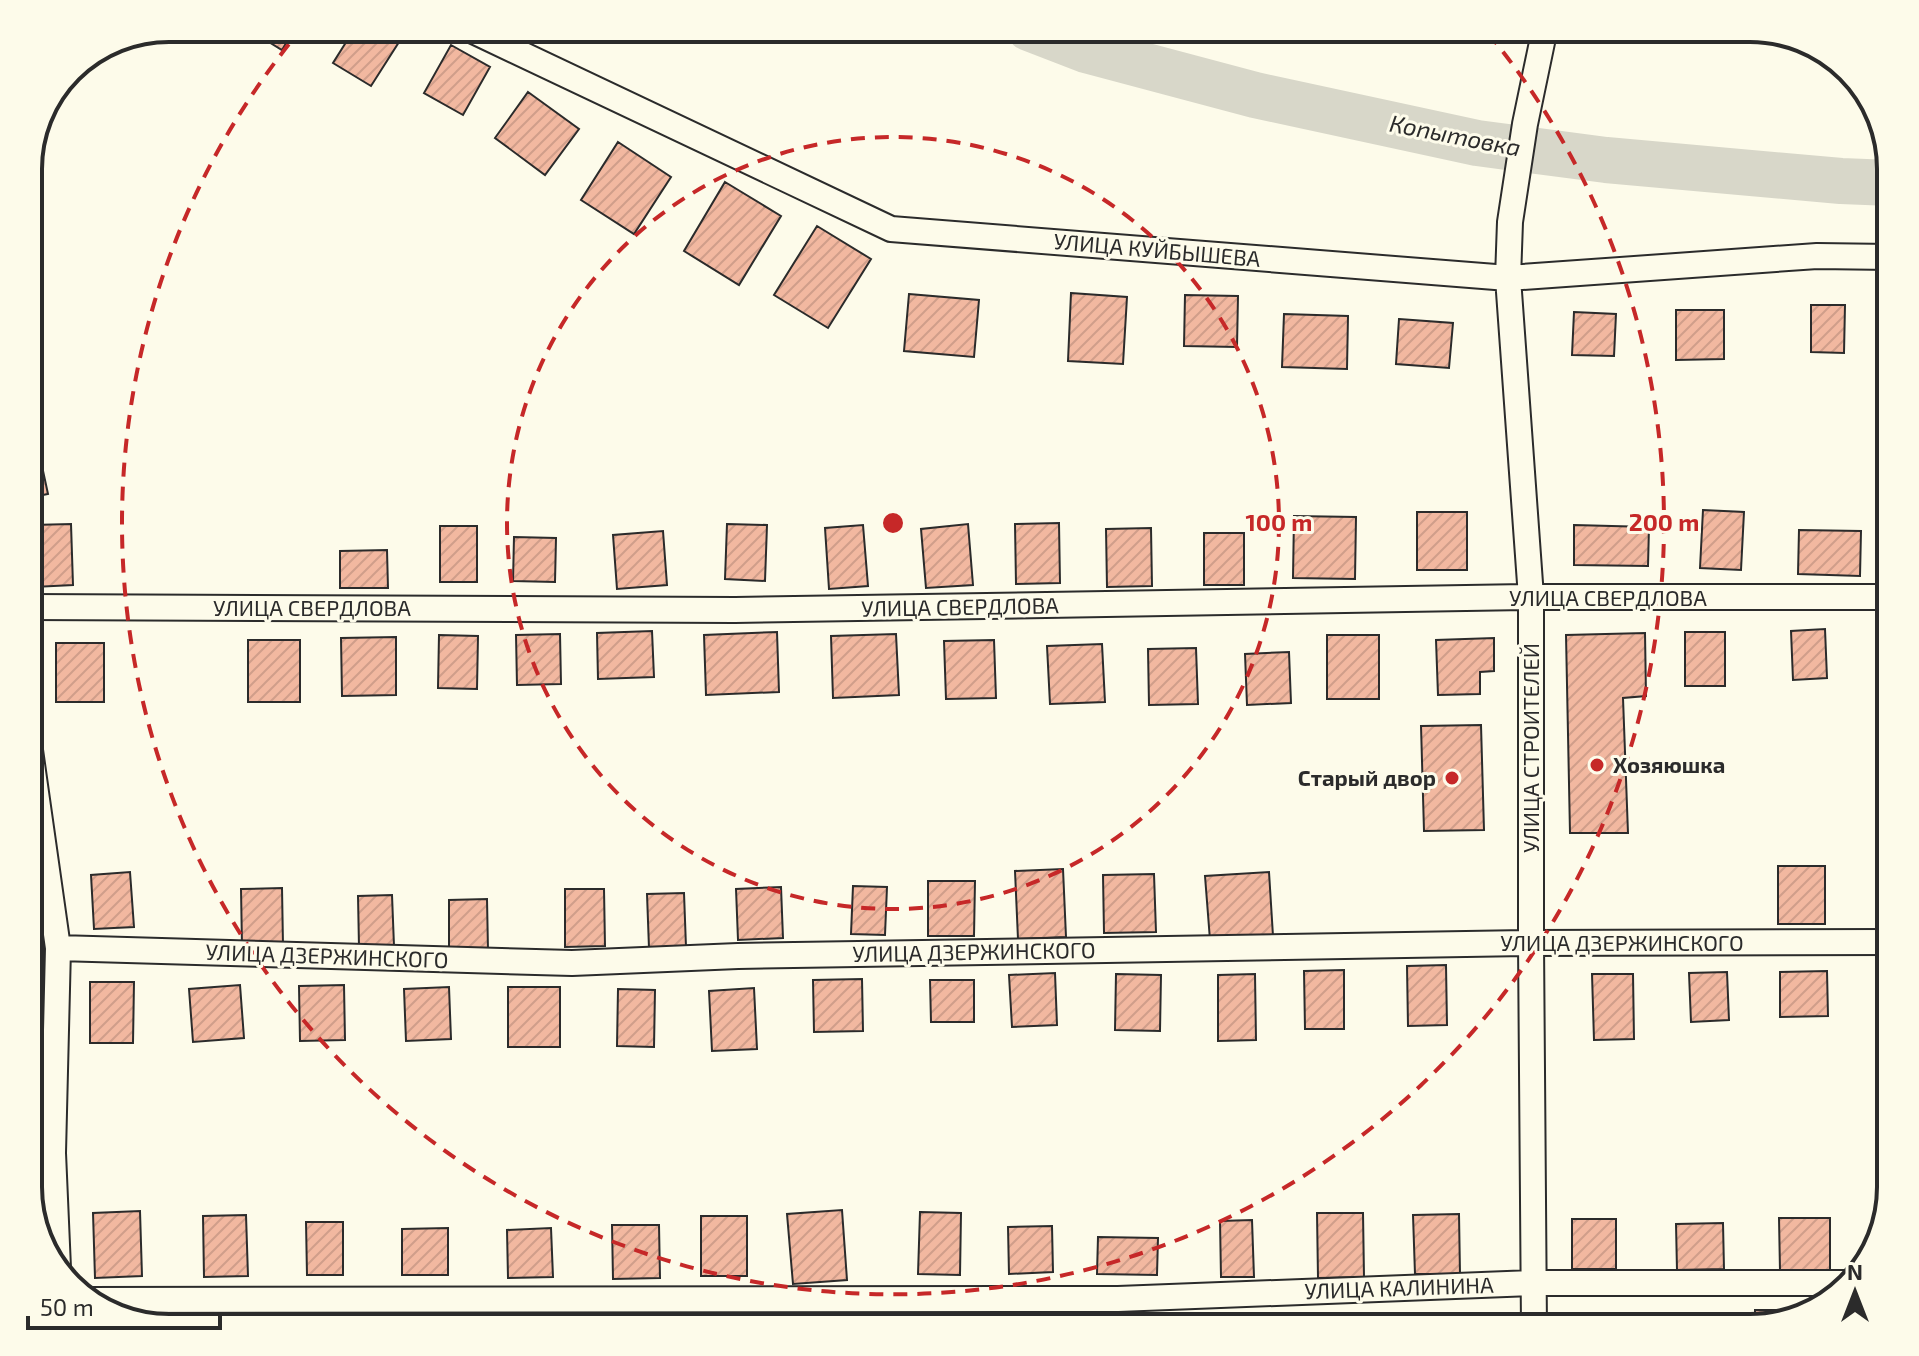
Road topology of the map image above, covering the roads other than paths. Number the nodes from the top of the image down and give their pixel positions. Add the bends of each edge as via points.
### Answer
1 (497, 42) edge
2 (1542, 42) edge
3 (1877, 257) edge
4 (1508, 278) junction
5 (1531, 597) junction
6 (1877, 597) edge
7 (42, 607) edge
8 (42, 835) edge
9 (1877, 942) edge
10 (1531, 943) junction
11 (58, 948) junction
12 (57, 1246) edge
13 (1534, 1283) junction
14 (1815, 1283) edge
15 (111, 1300) edge
16 (1534, 1314) edge

1 - 4 street, УЛИЦА КУЙБЫШЕВА via 891,229
2 - 4 street, УЛИЦА СТРОИТЕЛЕЙ via 1510,222
3 - 4 street, УЛИЦА КУЙБЫШЕВА via 1817,256
4 - 5 street, УЛИЦА СТРОИТЕЛЕЙ
5 - 6 street, УЛИЦА СВЕРДЛОВА
5 - 7 street, УЛИЦА СВЕРДЛОВА via 735,610
5 - 10 street, УЛИЦА СТРОИТЕЛЕЙ
8 - 11 street
9 - 10 street, УЛИЦА ДЗЕРЖИНСКОГО
10 - 11 street, УЛИЦА ДЗЕРЖИНСКОГО via 572,963
10 - 13 street, УЛИЦА СТРОИТЕЛЕЙ
11 - 12 street via 53,1153
13 - 14 street, УЛИЦА КАЛИНИНА
13 - 15 street, УЛИЦА КАЛИНИНА via 1118,1299
13 - 16 street, УЛИЦА СТРОИТЕЛЕЙ

